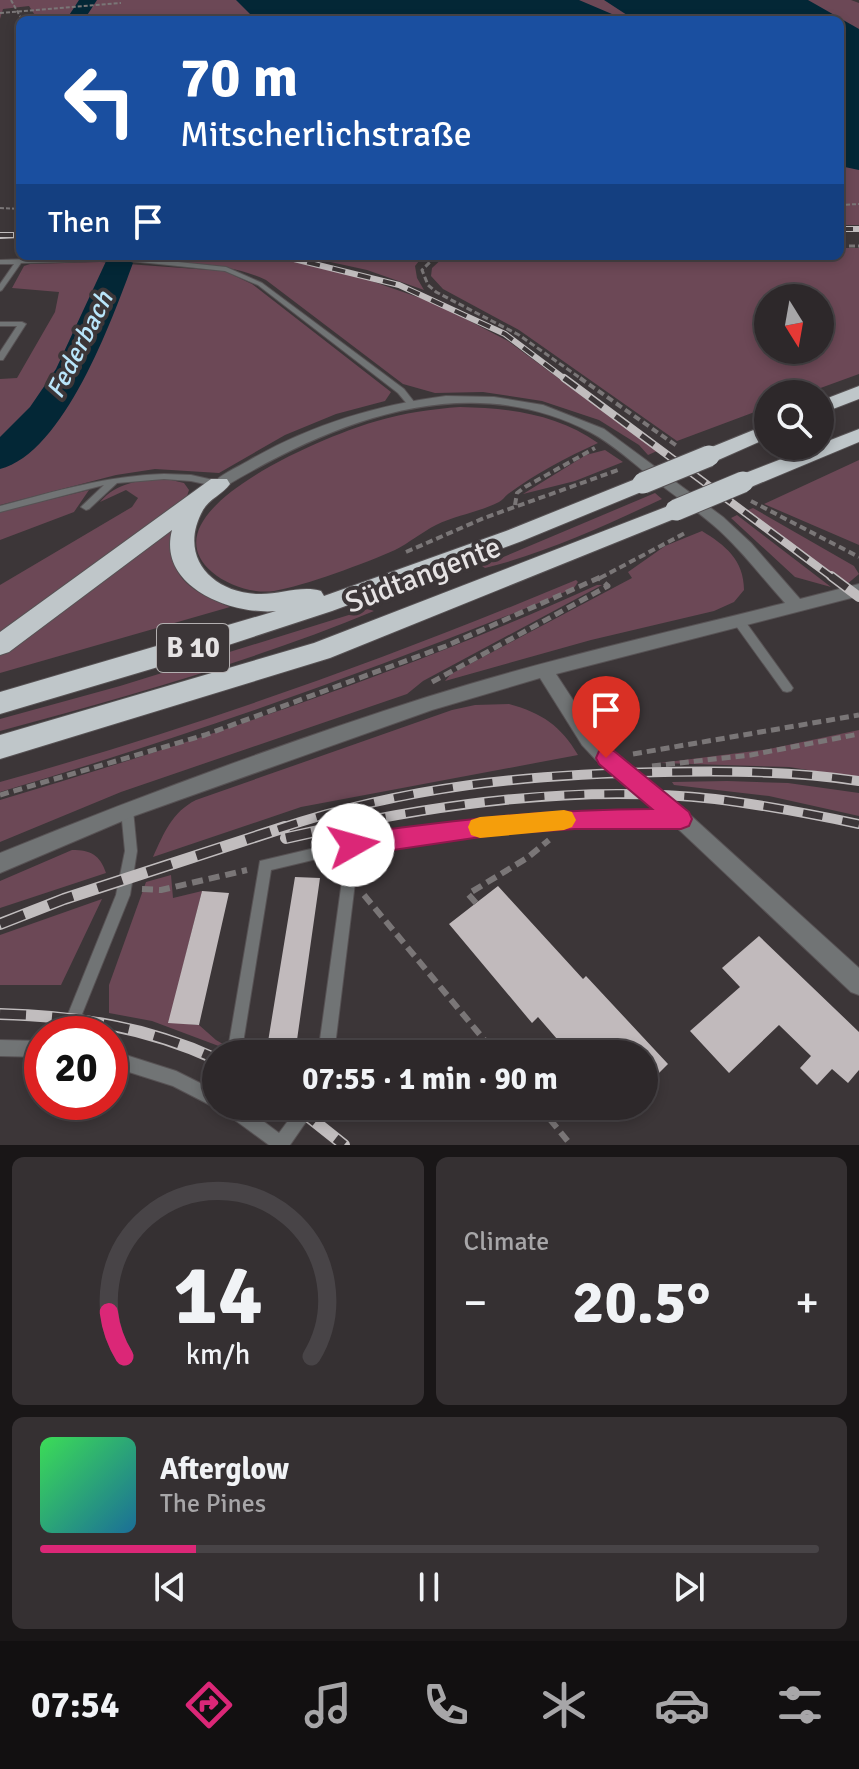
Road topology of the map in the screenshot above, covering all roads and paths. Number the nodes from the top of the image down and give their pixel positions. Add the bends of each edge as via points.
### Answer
1 (11, 0) edge
2 (121, 3) dead end
3 (16, 11) junction
4 (0, 13) edge
5 (19, 16) edge
6 (44, 260) edge
7 (147, 260) edge
8 (432, 260) edge
9 (19, 261) junction
10 (0, 262) edge
11 (0, 289) edge
12 (0, 324) edge
13 (0, 358) edge
14 (859, 392) edge
15 (834, 402) edge
16 (411, 403) junction
17 (859, 435) edge
18 (754, 436) edge
19 (611, 439) junction
20 (685, 452) dead end
21 (625, 468) dead end
22 (117, 479) junction
23 (219, 484) junction
24 (745, 490) junction
25 (194, 505) junction
26 (515, 505) junction
27 (86, 507) dead end
28 (0, 509) edge
29 (696, 527) dead end
30 (404, 553) dead end
31 (859, 557) edge
32 (600, 579) junction
33 (384, 585) junction
34 (859, 590) edge
35 (796, 605) junction
36 (738, 620) junction
37 (0, 645) edge
38 (544, 670) junction
39 (787, 688) dead end
40 (0, 703) edge
41 (429, 704) junction
42 (859, 715) edge
43 (859, 734) edge
44 (0, 747) edge
45 (614, 764) junction
46 (0, 795) edge
47 (127, 810) junction
48 (575, 819) junction
49 (681, 819) junction
50 (353, 845) junction
51 (0, 863) edge
52 (265, 865) junction
53 (347, 875) junction
54 (125, 887) junction
55 (476, 903) dead end
56 (859, 984) edge
57 (74, 1016) edge
58 (236, 1040) edge
59 (328, 1040) edge
60 (484, 1040) edge
61 (0, 1048) edge
62 (24, 1049) edge
63 (128, 1064) edge
64 (202, 1092) edge
65 (249, 1120) edge
66 (299, 1120) edge
67 (550, 1120) edge
68 (281, 1144) edge
69 (571, 1145) edge

1 - 3 path
2 - 3 path
3 - 4 path
3 - 5 path
6 - 9 lane
7 - 16 lane via 226,269 260,284
8 - 20 path via 422,270 436,292 519,335
9 - 10 lane
9 - 11 lane
12 - 13 lane via 22,324
14 - 15 highway
16 - 19 street via 460,400 527,406 557,413
16 - 23 street via 321,428
17 - 24 highway, Südtangente / B 10
18 - 33 highway, Südtangente / B 10, bridge
19 - 26 path via 525,487 517,493
19 - 35 street via 727,529
21 - 26 path
22 - 23 lane via 173,475
22 - 27 lane
22 - 28 lane
23 - 25 highway
24 - 31 path via 779,518
24 - 44 highway, Südtangente / B 10, bridge via 676,510 321,651
25 - 33 highway via 181,540 184,558 193,575 214,590 267,603
25 - 37 highway
26 - 30 path
29 - 32 path
32 - 41 path via 608,586 432,681
32 - 46 path via 446,646 205,735
33 - 40 highway, Südtangente / B 10 via 210,643
34 - 35 street
35 - 36 street
36 - 38 street
36 - 39 lane
38 - 41 street
38 - 45 street via 589,740
41 - 47 street
42 - 45 path
43 - 45 path via 751,755
45 - 49 street
47 - 51 street
47 - 54 lane via 131,851
48 - 49 lane
48 - 50 lane
48 - 55 path via 527,858 468,894
49 - 56 street
50 - 52 lane
50 - 53 lane
52 - 54 path via 161,890
52 - 58 lane
53 - 59 lane
53 - 60 path
54 - 57 lane
61 - 62 lane
63 - 64 lane
65 - 68 lane
66 - 68 lane
67 - 69 path

